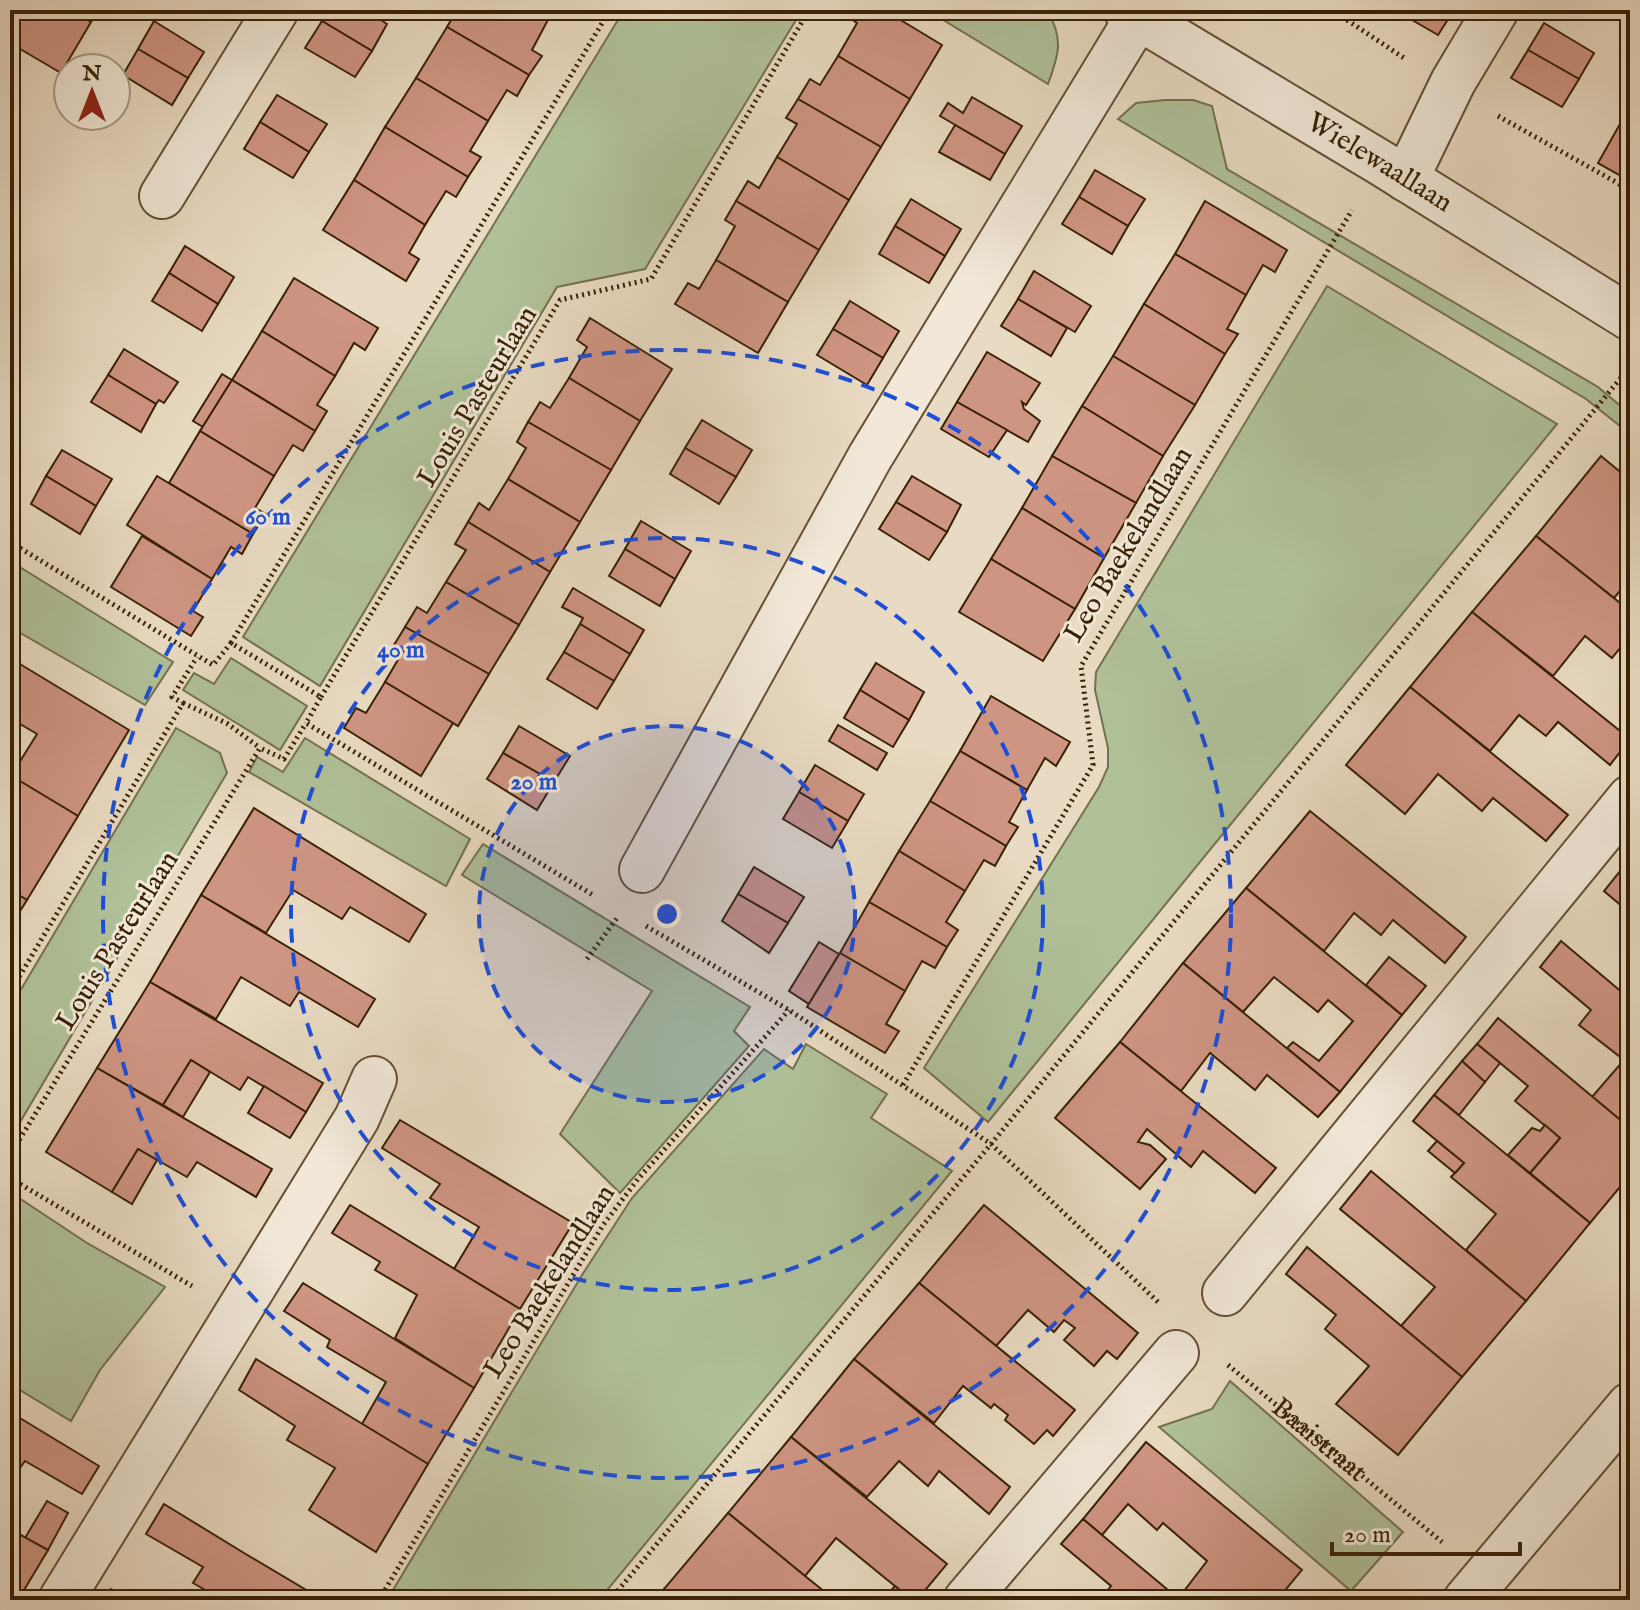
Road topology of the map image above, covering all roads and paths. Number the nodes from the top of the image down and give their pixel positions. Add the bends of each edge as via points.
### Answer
1 (276, 10) edge
2 (610, 10) edge
3 (809, 10) edge
4 (1496, 10) edge
5 (1132, 14) edge
6 (1394, 171) junction
7 (162, 196) dead end
8 (1630, 318) edge
9 (1630, 366) edge
10 (10, 542) edge
11 (231, 643) junction
12 (197, 657) junction
13 (321, 697) junction
14 (183, 703) junction
15 (306, 723) junction
16 (260, 748) junction
17 (1630, 798) edge
18 (642, 870) dead end
19 (594, 896) dead end
20 (621, 912) dead end
21 (634, 920) dead end
22 (587, 959) dead end
23 (10, 992) edge
24 (789, 1010) junction
25 (374, 1079) dead end
26 (903, 1085) junction
27 (991, 1144) junction
28 (10, 1155) edge
29 (10, 1178) edge
30 (1225, 1293) dead end
31 (1158, 1302) dead end
32 (238, 1313) junction
33 (1176, 1353) dead end
34 (1227, 1364) dead end
35 (1630, 1405) edge
36 (1476, 1588) edge
37 (61, 1600) edge
38 (379, 1600) edge
39 (610, 1600) edge
40 (966, 1600) edge

1 - 7 street
2 - 11 path
3 - 13 path, Louis Pasteurlaan via 651,279 560,300
4 - 6 street
5 - 6 street, Wielewaallaan
5 - 18 street via 870,457
6 - 8 street, Wielewaallaan
6 - 26 path, Leo Baekelandlaan via 1081,666 1093,765
9 - 27 path
10 - 12 path
11 - 12 path via 213,665
11 - 13 path
12 - 14 path via 172,697
13 - 15 path, Louis Pasteurlaan
14 - 16 path via 228,724
14 - 23 path
15 - 16 path, Louis Pasteurlaan via 284,759
15 - 19 path
16 - 28 path, Louis Pasteurlaan
17 - 30 street
20 - 22 path
21 - 24 path
24 - 26 path
24 - 38 path, Leo Baekelandlaan via 603,1225
25 - 32 street via 357,1118
26 - 27 path
27 - 31 path
27 - 39 path
29 - 32 path
32 - 37 street
33 - 40 street
34 - 36 path, Baaistraat via 1414,1521
35 - 36 street

